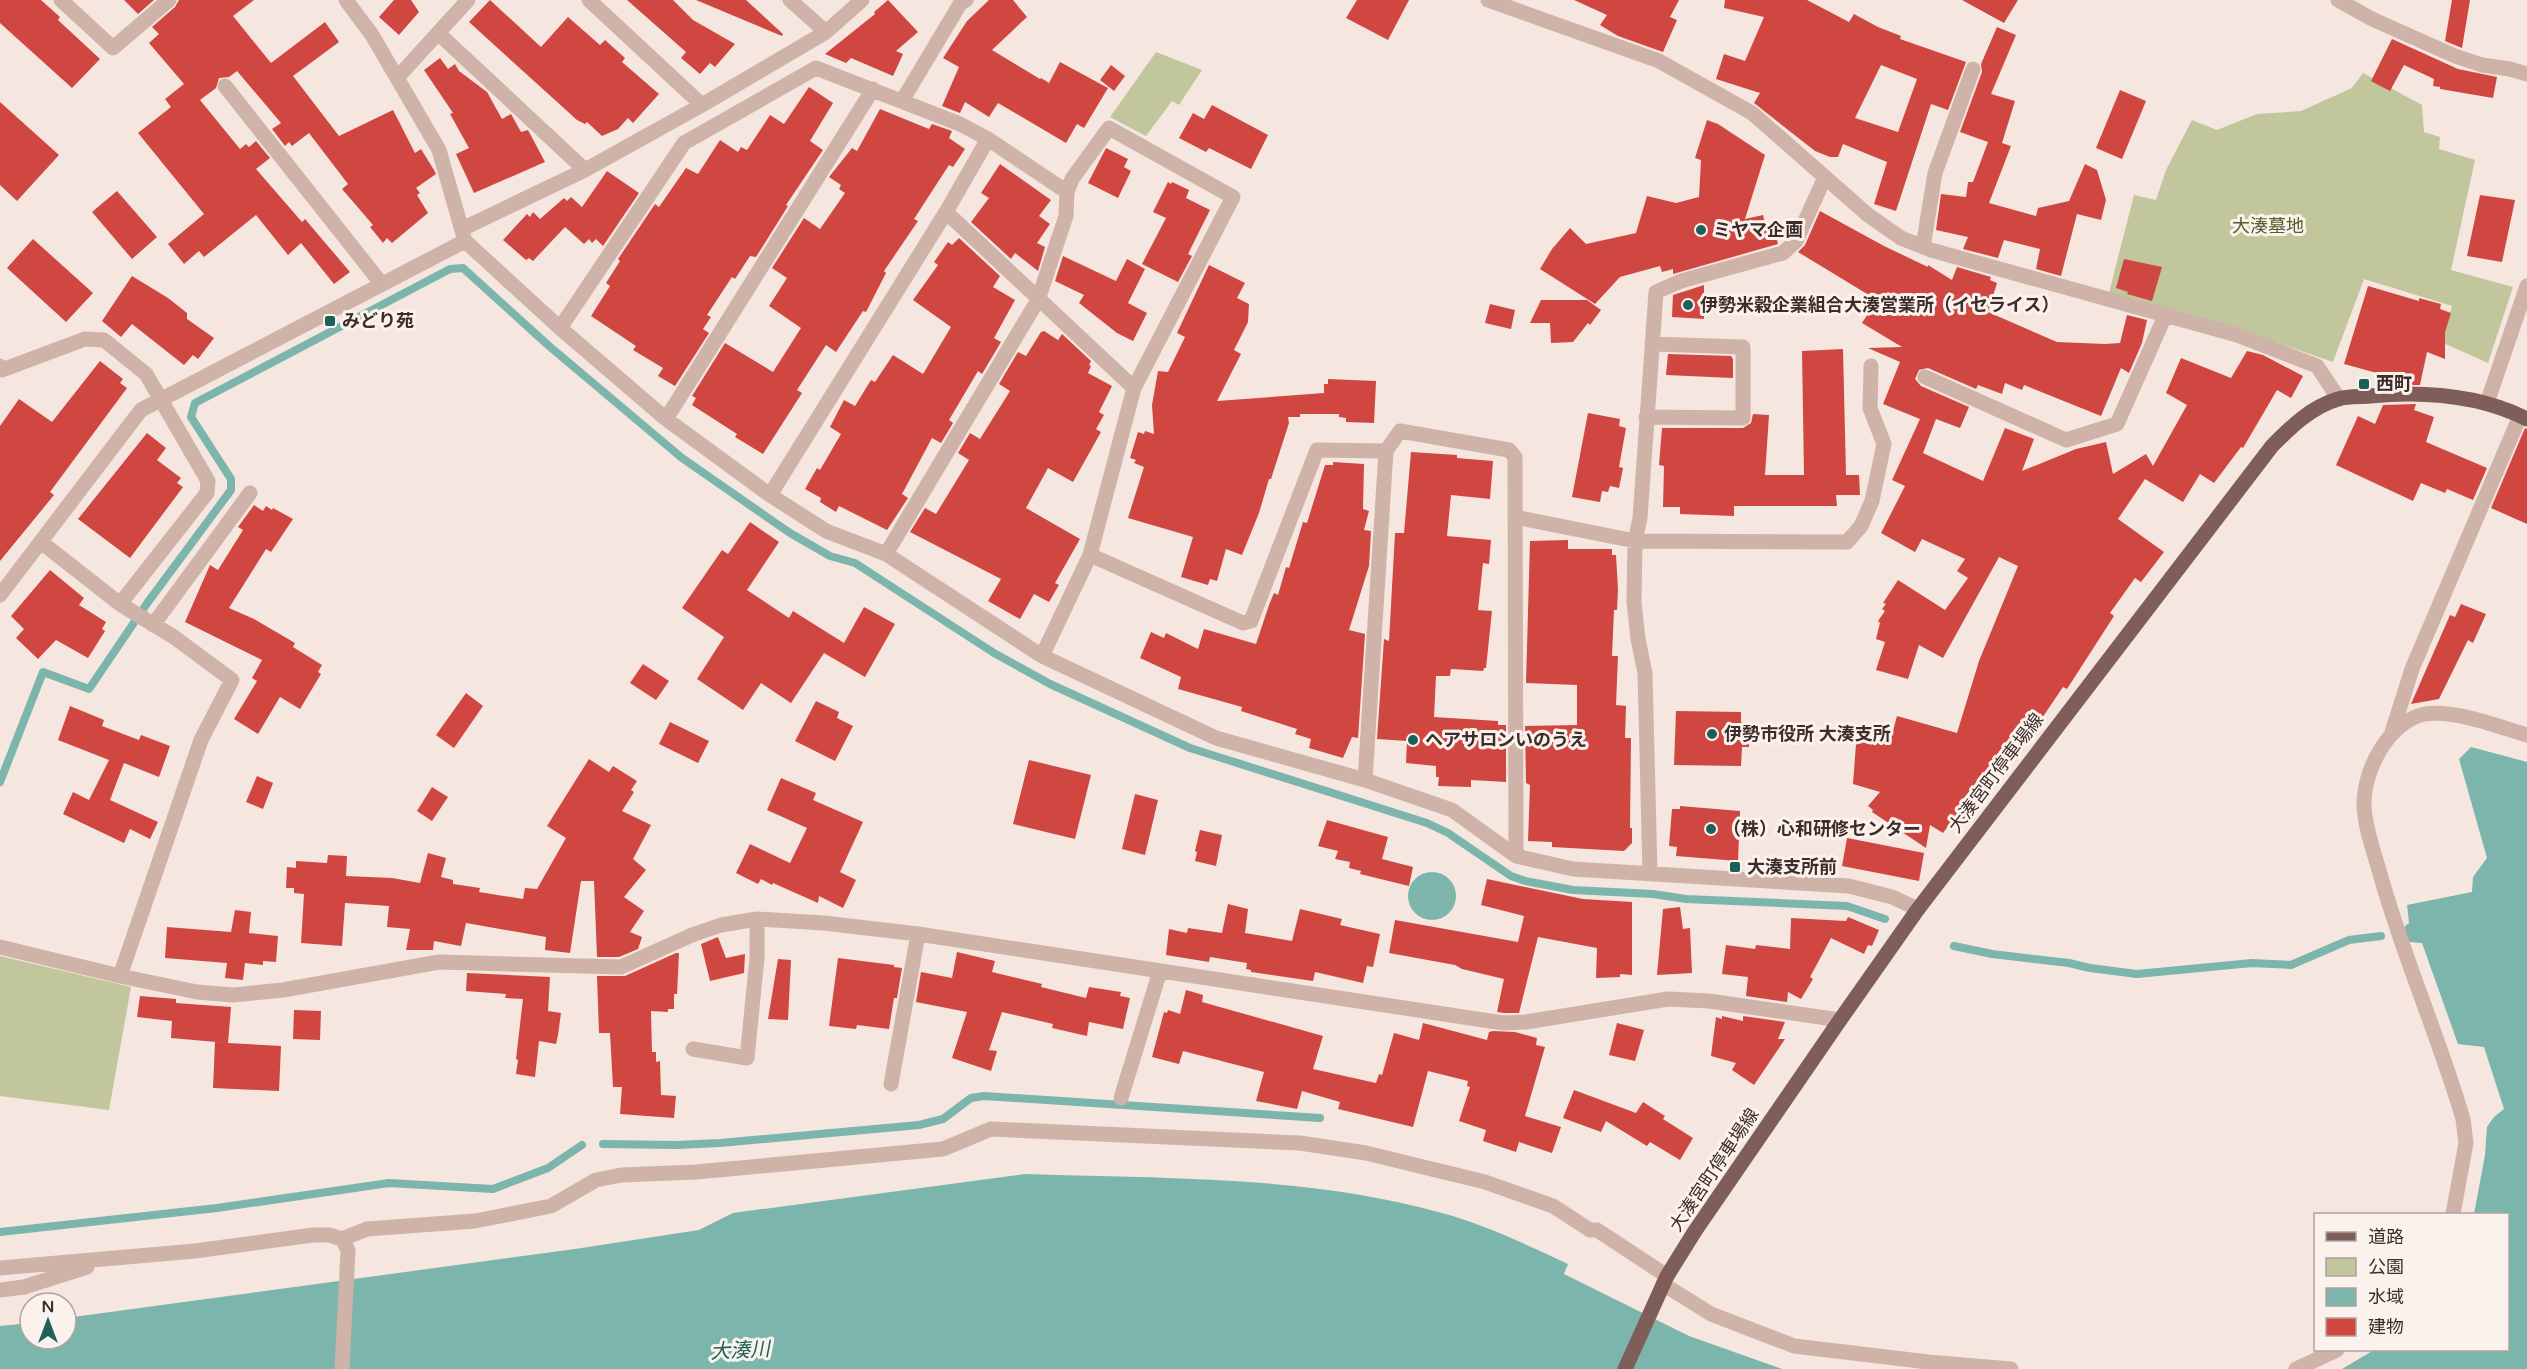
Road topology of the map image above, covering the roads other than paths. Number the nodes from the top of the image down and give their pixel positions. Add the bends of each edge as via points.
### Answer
1 (61, 0) edge
2 (169, 0) edge
3 (346, 0) edge
4 (468, 0) edge
5 (589, 0) edge
6 (790, 0) edge
7 (862, 0) edge
8 (966, 0) edge
9 (1488, 0) edge
10 (2338, 0) edge
11 (826, 32) junction
12 (438, 33) junction
13 (795, 51) junction
14 (816, 68) junction
15 (1973, 69) dead end
16 (2527, 74) edge
17 (397, 78) junction
18 (225, 86) dead end
19 (873, 90) junction
20 (902, 101) junction
21 (702, 105) junction
22 (988, 139) junction
23 (585, 170) junction
24 (1825, 177) junction
25 (1067, 192) junction
26 (946, 212) junction
27 (464, 235) junction
28 (1923, 247) junction
29 (381, 283) junction
30 (2527, 286) edge
31 (1038, 300) junction
32 (2166, 316) junction
33 (560, 328) junction
34 (1652, 344) junction
35 (1871, 366) dead end
36 (1, 369) edge
37 (1925, 377) dead end
38 (1134, 388) junction
39 (162, 398) junction
40 (2339, 399) junction
41 (2487, 403) junction
42 (1646, 417) junction
43 (2524, 417) edge
44 (666, 418) junction
45 (1386, 451) junction
46 (250, 493) dead end
47 (770, 495) junction
48 (1515, 517) junction
49 (41, 542) junction
50 (1635, 542) junction
51 (886, 554) junction
52 (1090, 555) junction
53 (0, 596) edge
54 (126, 608) junction
55 (150, 623) junction
56 (1042, 656) junction
57 (2392, 732) junction
58 (2527, 735) edge
59 (1365, 780) junction
60 (1516, 856) junction
61 (1650, 874) junction
62 (1918, 909) junction
63 (757, 919) junction
64 (918, 934) junction
65 (0, 947) edge
66 (1160, 971) junction
67 (120, 976) junction
68 (1839, 1020) junction
69 (693, 1049) dead end
70 (891, 1084) dead end
71 (1121, 1098) dead end
72 (2453, 1213) edge
73 (342, 1239) junction
74 (111, 1259) junction
75 (0, 1268) edge
76 (1664, 1282) junction
77 (0, 1290) edge
78 (2335, 1351) edge
79 (342, 1369) edge
80 (1625, 1369) edge
81 (2011, 1369) edge
82 (2296, 1369) edge

1 - 2 street via 112,48
3 - 17 street
4 - 12 street
5 - 21 street
6 - 11 street
7 - 11 street
8 - 20 street
9 - 24 street via 1659,61 1752,113
10 - 16 street via 2455,56
11 - 13 street
12 - 17 street
12 - 23 street
13 - 14 street
13 - 21 street
14 - 19 street
14 - 33 street via 684,143
15 - 28 street via 1935,173
17 - 27 street via 438,150
18 - 29 street
19 - 20 street
19 - 44 street
20 - 22 street
21 - 23 street
22 - 25 street
22 - 26 street
23 - 27 street
24 - 28 street via 1885,227
24 - 34 street via 1796,241 1783,253 1681,281 1656,292
25 - 31 street via 1066,216
25 - 38 street via 1109,128 1233,197
26 - 31 street
26 - 47 street
27 - 29 street
27 - 33 street
28 - 32 street
29 - 39 street
30 - 41 street
31 - 38 street
31 - 51 street
32 - 37 street via 2117,424 2066,440
32 - 40 street via 2237,335 2317,366
33 - 44 street
34 - 42 street
34 - 42 street via 1743,347 1743,418
35 - 50 street via 1870,408 1884,444 1872,501 1861,526 1847,542
36 - 39 street via 85,339 104,340 146,374
38 - 52 street
39 - 49 street via 141,410
39 - 54 street via 208,481 207,493
40 - 41 main road, 大湊宮町停車場線 via 2399,393
40 - 62 main road, 大湊宮町停車場線 via 2301,417 2271,446
41 - 43 main road, 大湊宮町停車場線
42 - 50 street
43 - 57 street via 2412,669
44 - 47 street
45 - 48 street via 1400,431 1509,450 1515,457
45 - 52 street via 1317,450 1251,621 1243,623
45 - 59 street
46 - 55 street
47 - 51 street via 826,531
48 - 50 street
48 - 60 street
49 - 53 street
49 - 54 street
50 - 61 street via 1634,602 1645,673
51 - 56 street
52 - 56 street
54 - 55 street
55 - 67 street via 232,680 201,740
56 - 59 street via 1216,738
57 - 58 street via 2425,714 2451,714
57 - 72 street via 2370,770 2364,809 2397,931 2463,1119 2466,1143
59 - 60 street via 1452,810
60 - 61 street via 1574,869
61 - 62 street via 1849,886 1892,897
62 - 68 main road, 大湊宮町停車場線
63 - 64 street
63 - 67 street via 692,935 621,967 439,962 233,995
63 - 69 street via 747,1058
64 - 66 street
64 - 70 street
65 - 67 street
66 - 68 street via 1503,1023 1668,999 1709,1001
66 - 71 street
68 - 76 main road, 大湊宮町停車場線
73 - 74 street via 313,1235
73 - 76 street via 367,1228 475,1221 551,1206 596,1180 612,1177 943,1149 991,1129 1300,1143 1366,1153 1485,1182 1553,1206 1590,1230 1597,1230
73 - 79 street via 348,1250
74 - 75 street
74 - 77 street via 24,1287
76 - 80 main road, 大湊宮町停車場線
76 - 81 street via 1711,1314 1794,1346
78 - 82 street

